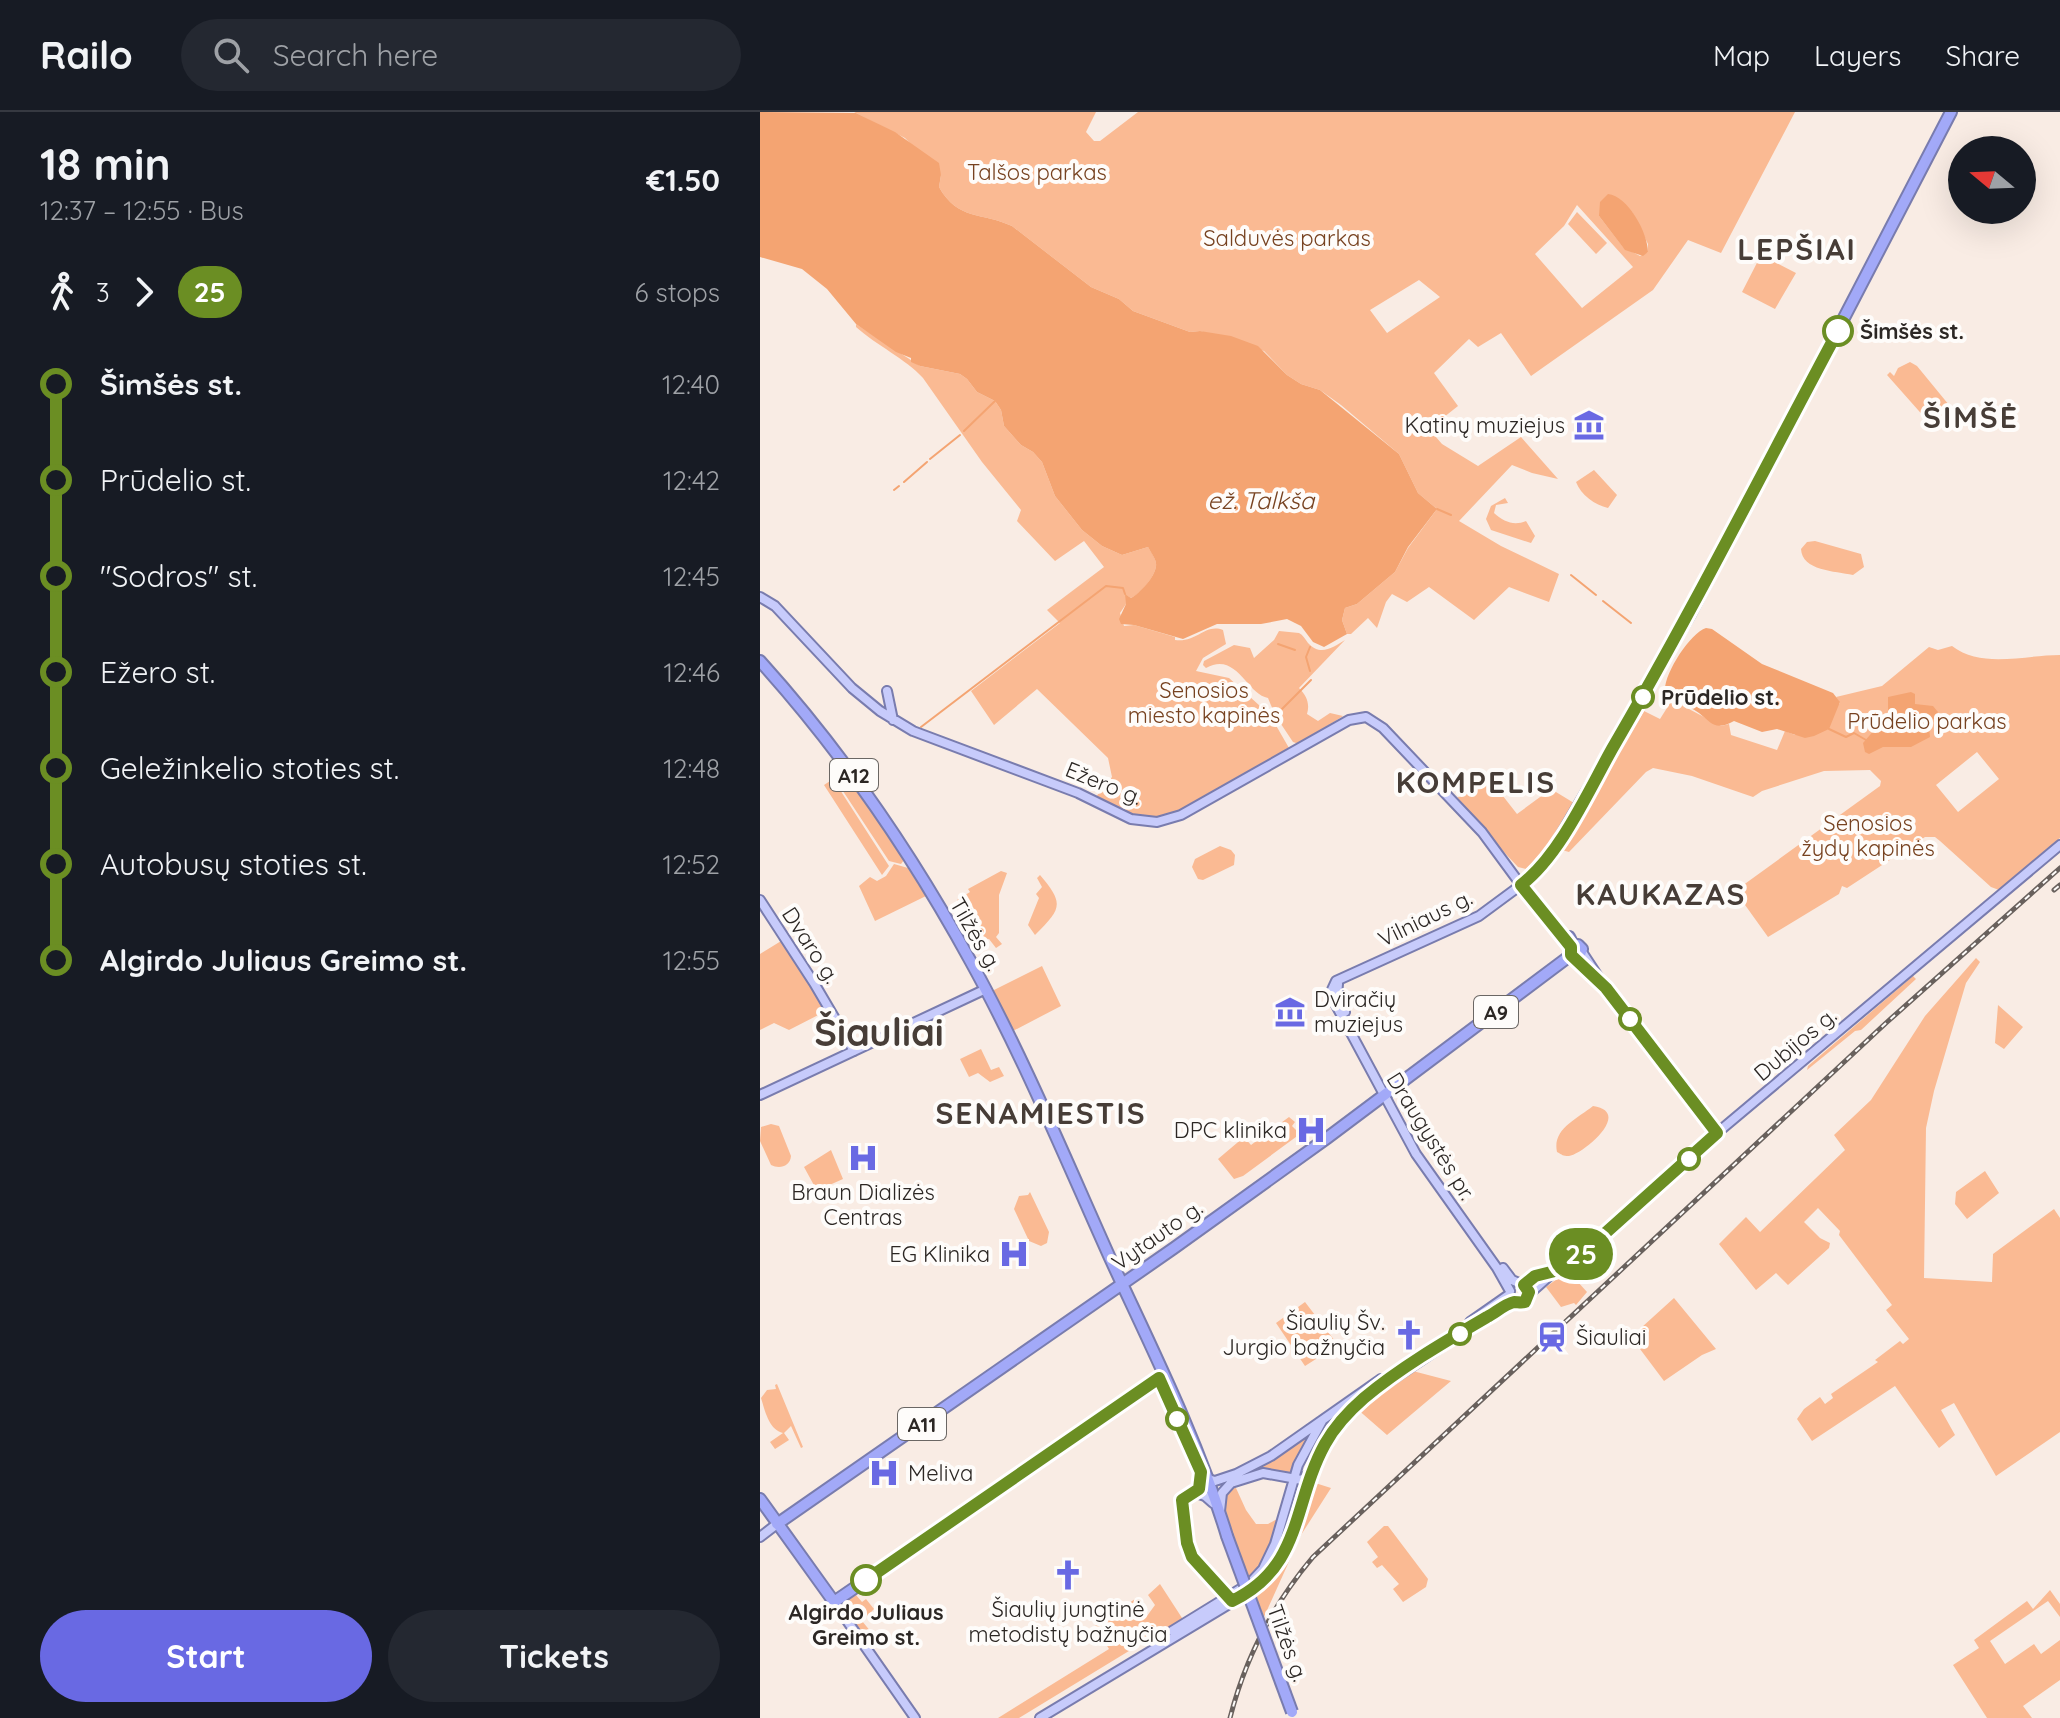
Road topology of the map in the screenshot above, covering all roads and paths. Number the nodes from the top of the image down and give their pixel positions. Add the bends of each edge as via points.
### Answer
1 (1951, 112) edge
2 (760, 597) edge
3 (760, 661) edge
4 (875, 708) junction
5 (893, 720) junction
6 (2060, 845) edge
7 (1524, 883) junction
8 (760, 900) edge
9 (1574, 951) junction
10 (1342, 979) joint
11 (986, 989) junction
12 (854, 1051) junction
13 (1385, 1094) junction
14 (760, 1095) edge
15 (1717, 1133) junction
16 (1555, 1271) junction
17 (1521, 1284) junction
18 (1121, 1286) junction
19 (1529, 1294) junction
20 (1512, 1296) junction
21 (1161, 1377) junction
22 (1322, 1421) junction
23 (1315, 1467) junction
24 (1276, 1475) junction
25 (1204, 1476) junction
26 (1237, 1478) junction
27 (1293, 1479) junction
28 (1196, 1493) junction
29 (760, 1499) edge
30 (1285, 1506) junction
31 (1216, 1507) junction
32 (777, 1524) junction
33 (1294, 1527) junction
34 (760, 1537) edge
35 (1216, 1584) junction
36 (1230, 1598) junction
37 (834, 1602) junction
38 (1217, 1603) junction
39 (1293, 1715) edge
40 (915, 1718) edge
41 (1032, 1718) edge
42 (1040, 1718) edge

1 - 7 highway, Vilniaus g. via 1690,614 1562,834
2 - 4 main road, Ežero g.
3 - 11 highway, Tilžės g. / A12 via 871,798
4 - 5 main road, Ežero g.
4 - 5 main road via 887,691
5 - 7 main road, Ežero g. via 1123,816 1157,822 1188,812 1345,721 1366,717 1463,811
6 - 15 main road, Dubijos g.
7 - 9 highway, Ežero g.
7 - 10 main road, Vilniaus g. via 1479,916
8 - 12 main road, Dvaro g.
9 - 13 highway, Vytauto g. / A9
9 - 15 main road, Ežero g.
10 - 13 main road, Draugystės pr. via 1333,984 1331,997
11 - 12 main road
11 - 18 highway, Tilžės g. / A12
12 - 14 main road
13 - 17 main road, Draugystės pr. via 1432,1170 1512,1280
13 - 18 highway, Vytauto g. / A9
13 - 20 main road, Draugystės pr. via 1422,1163
15 - 16 main road, Dubijos g. via 1601,1238
16 - 17 main road, Dubijos g.
16 - 19 main road, Dubijos g.
17 - 19 main road, Draugystės pr.
17 - 20 main road, Dubijos g.
18 - 21 highway, Tilžės g. / A12
18 - 32 highway, Vytauto g. / A11
19 - 20 main road, Dubijos g. via 1525,1302
20 - 22 main road
20 - 23 main road via 1363,1399 1331,1434
21 - 25 highway, Tilžės g. / A12
21 - 37 highway
22 - 26 main road
22 - 27 main road
23 - 27 main road via 1305,1478
23 - 33 main road
24 - 26 main road
24 - 27 main road
24 - 30 main road via 1285,1487
25 - 26 main road via 1215,1481
25 - 28 main road
25 - 31 highway, Tilžės g. / A12
26 - 31 main road
27 - 30 main road
28 - 31 main road
28 - 35 main road via 1182,1500 1187,1543
29 - 32 highway
30 - 33 main road
30 - 36 main road via 1268,1562
31 - 39 highway, Tilžės g. / A12, bridge
32 - 34 main road, Vytauto g.
32 - 37 highway
33 - 36 main road via 1269,1577 1254,1590
35 - 36 main road
35 - 38 main road
36 - 38 main road
36 - 42 main road
37 - 40 main road
38 - 41 main road

